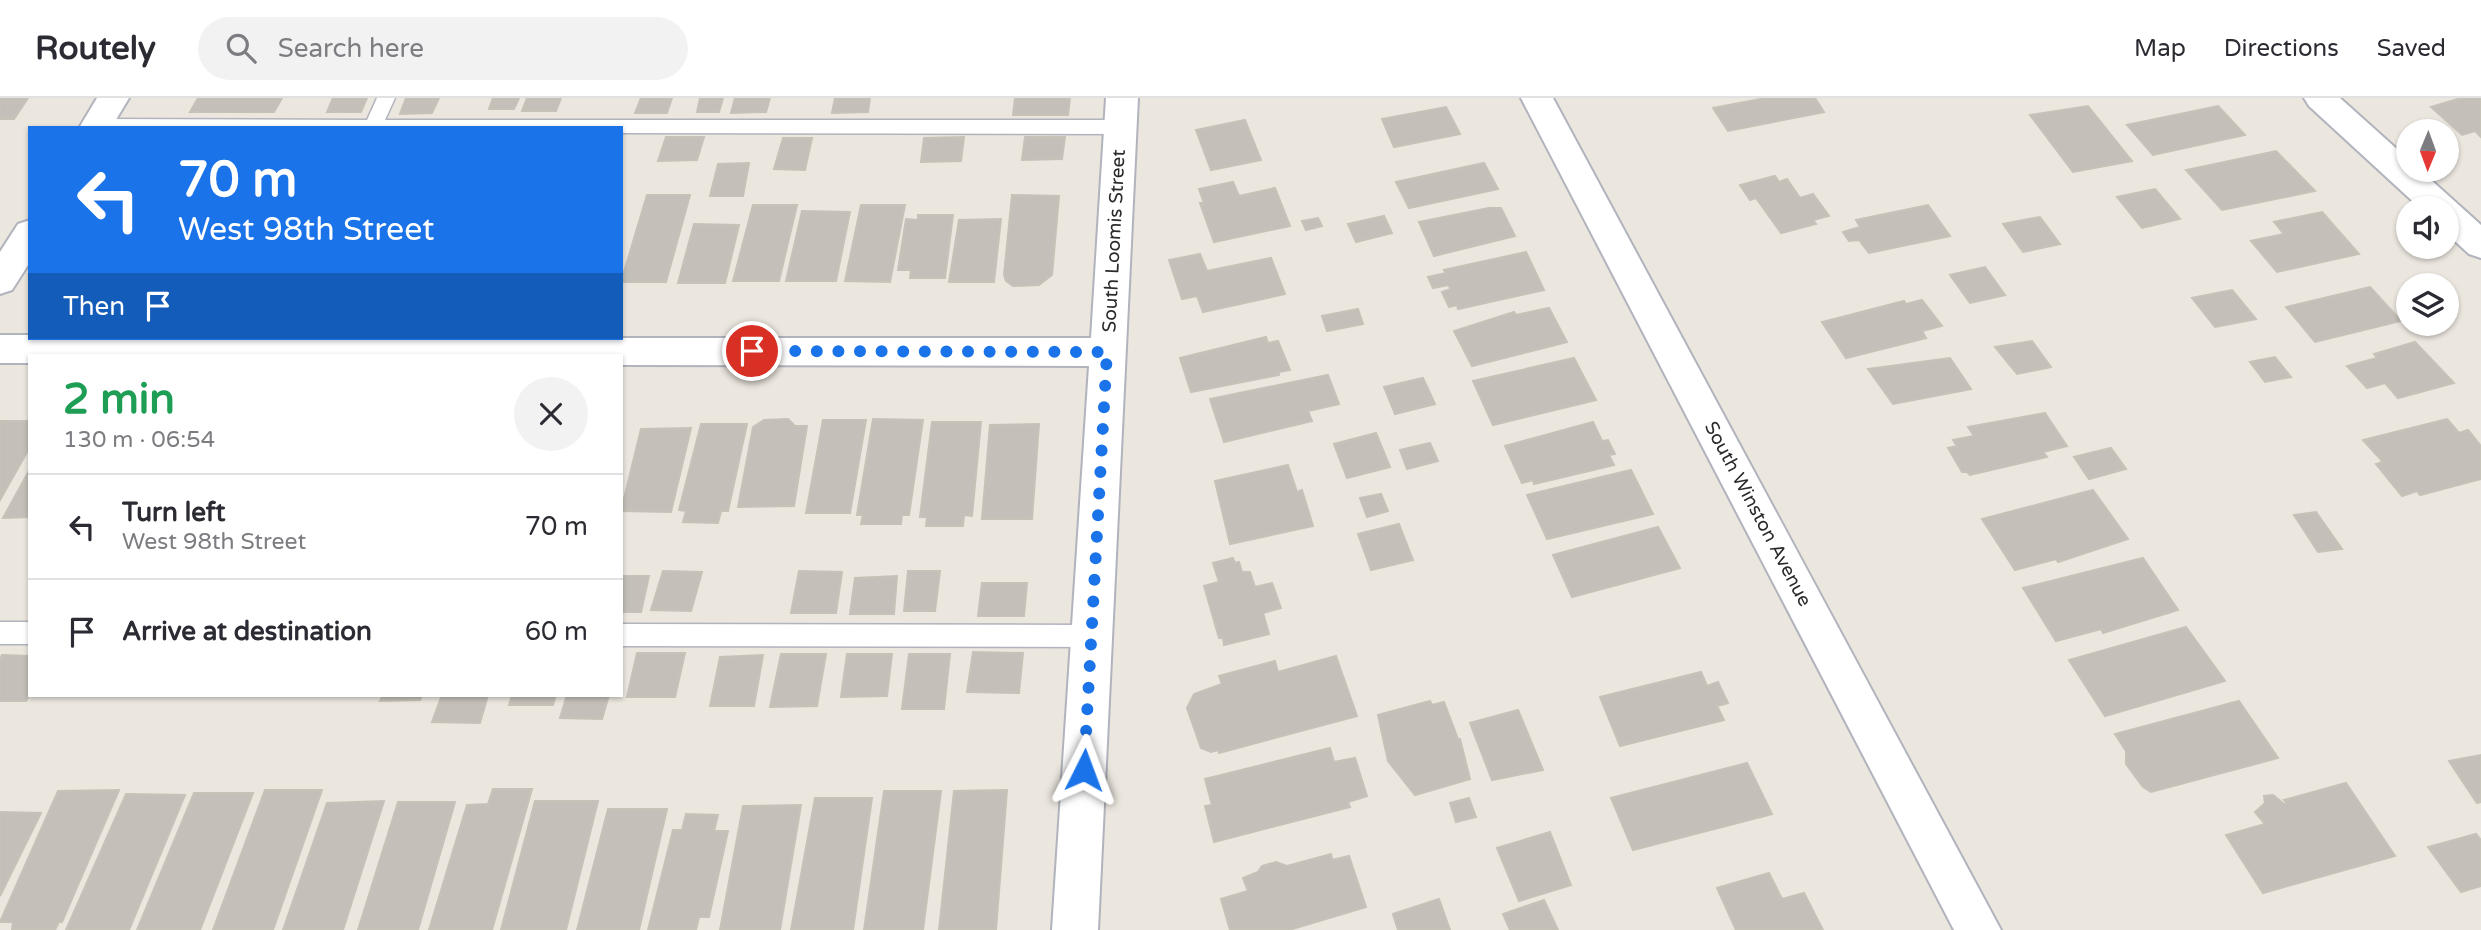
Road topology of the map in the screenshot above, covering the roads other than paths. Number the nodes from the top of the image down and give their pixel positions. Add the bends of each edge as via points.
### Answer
1 (113, 98) edge
2 (386, 98) edge
3 (1537, 98) edge
4 (2320, 98) edge
5 (1121, 112) edge
6 (96, 126) edge
7 (373, 126) edge
8 (423, 126) edge
9 (2428, 196) edge
10 (2459, 226) edge
11 (28, 236) edge
12 (2481, 245) edge
13 (0, 281) edge
14 (0, 349) edge
15 (1107, 352) junction
16 (0, 632) edge
17 (28, 633) edge
18 (623, 635) edge
19 (1091, 636) junction
20 (1075, 930) edge
21 (1978, 930) edge

1 - 6 street
2 - 7 lane
3 - 21 street, South Winston Avenue
4 - 9 street
5 - 8 lane
5 - 15 street, South Loomis Street
10 - 12 street
11 - 13 street
14 - 15 street
15 - 19 street, South Loomis Street
16 - 17 lane
18 - 19 lane
19 - 20 street, South Loomis Street

